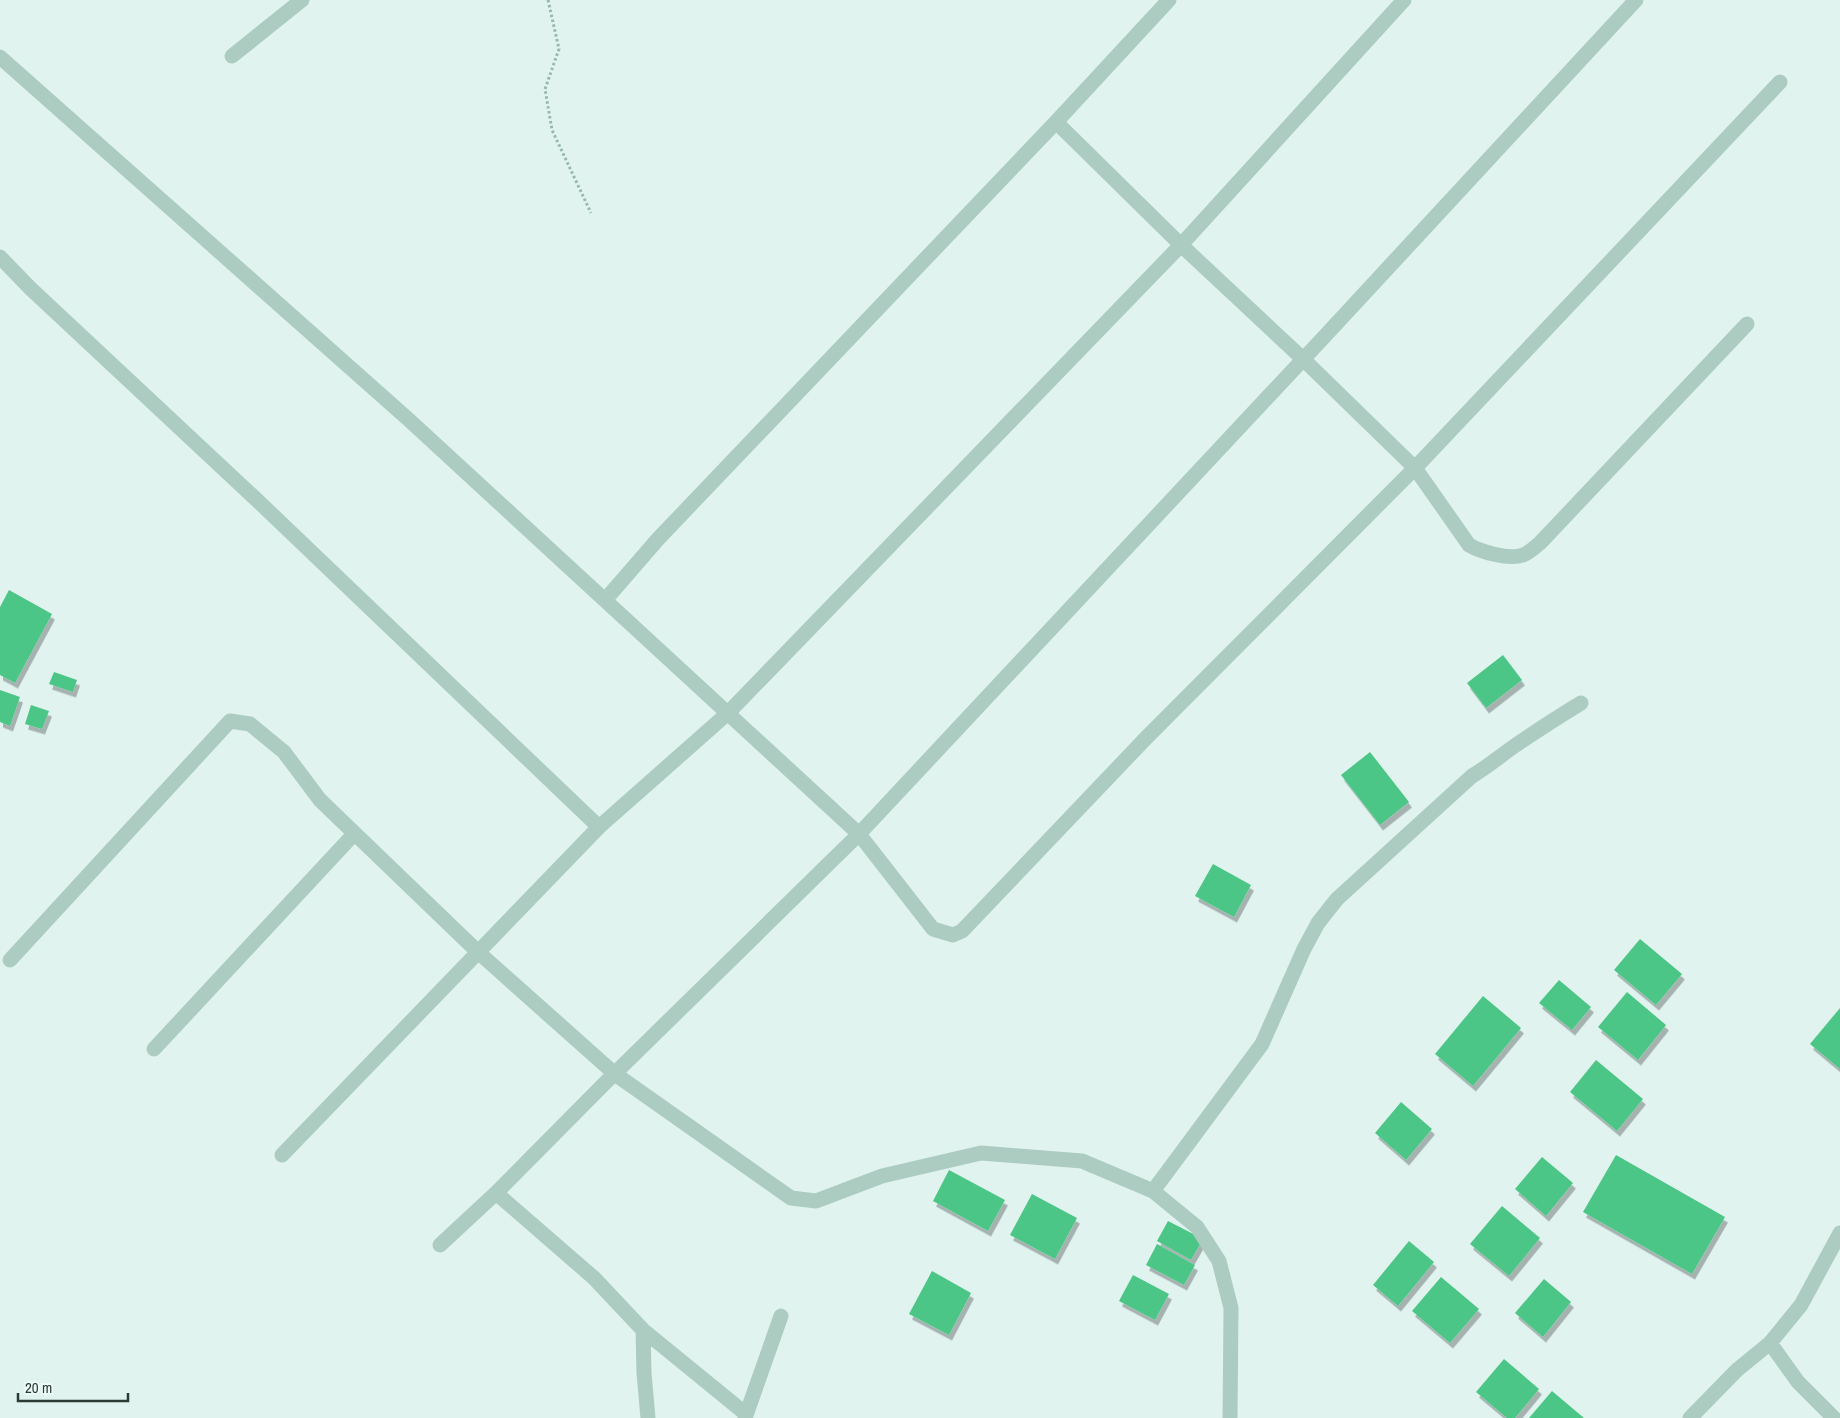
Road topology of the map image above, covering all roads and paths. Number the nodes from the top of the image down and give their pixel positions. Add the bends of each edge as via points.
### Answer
1 (302, 0) edge
2 (548, 0) edge
3 (1169, 0) edge
4 (1404, 0) edge
5 (1636, 0) edge
6 (232, 56) dead end
7 (0, 57) edge
8 (1780, 82) dead end
9 (1056, 122) junction
10 (591, 213) dead end
11 (1181, 245) junction
12 (0, 257) edge
13 (1747, 324) dead end
14 (1303, 359) junction
15 (1415, 468) junction
16 (606, 600) junction
17 (1581, 703) dead end
18 (728, 713) junction
19 (599, 827) junction
20 (354, 834) junction
21 (859, 834) junction
22 (478, 952) junction
23 (10, 960) dead end
24 (154, 1049) dead end
25 (615, 1074) junction
26 (282, 1155) dead end
27 (1152, 1191) junction
28 (496, 1193) junction
29 (1840, 1233) edge
30 (440, 1245) dead end
31 (780, 1316) dead end
32 (643, 1330) junction
33 (1770, 1342) junction
34 (745, 1416) edge
35 (648, 1418) edge
36 (1230, 1418) edge
37 (1690, 1418) edge
38 (1834, 1418) edge

1 - 6 street
2 - 10 path via 559,49 545,90 552,130
3 - 9 street
4 - 11 street
5 - 14 street
7 - 16 street via 401,412
8 - 15 street
9 - 11 street
9 - 16 street via 658,539
11 - 14 street
11 - 18 street
12 - 19 street
13 - 15 street via 1540,543 1523,555 1480,552 1469,545
14 - 15 street
14 - 21 street
15 - 21 street via 1139,746 962,931 953,935 933,929
16 - 18 street
17 - 27 street via 1472,776 1337,900 1318,923 1304,949 1262,1044
18 - 19 street
18 - 21 street
19 - 22 street
20 - 22 street
20 - 23 street via 320,800 284,752 250,724 230,721
20 - 24 street
21 - 25 street
22 - 25 street
22 - 26 street
25 - 27 street via 791,1198 816,1201 882,1176 981,1153 1082,1161
25 - 28 street
27 - 36 street via 1197,1227 1219,1261 1231,1308
28 - 30 street
28 - 32 street via 594,1278
29 - 33 street via 1801,1305
31 - 34 street
32 - 34 street
32 - 35 street
33 - 37 street
33 - 38 street via 1798,1382

